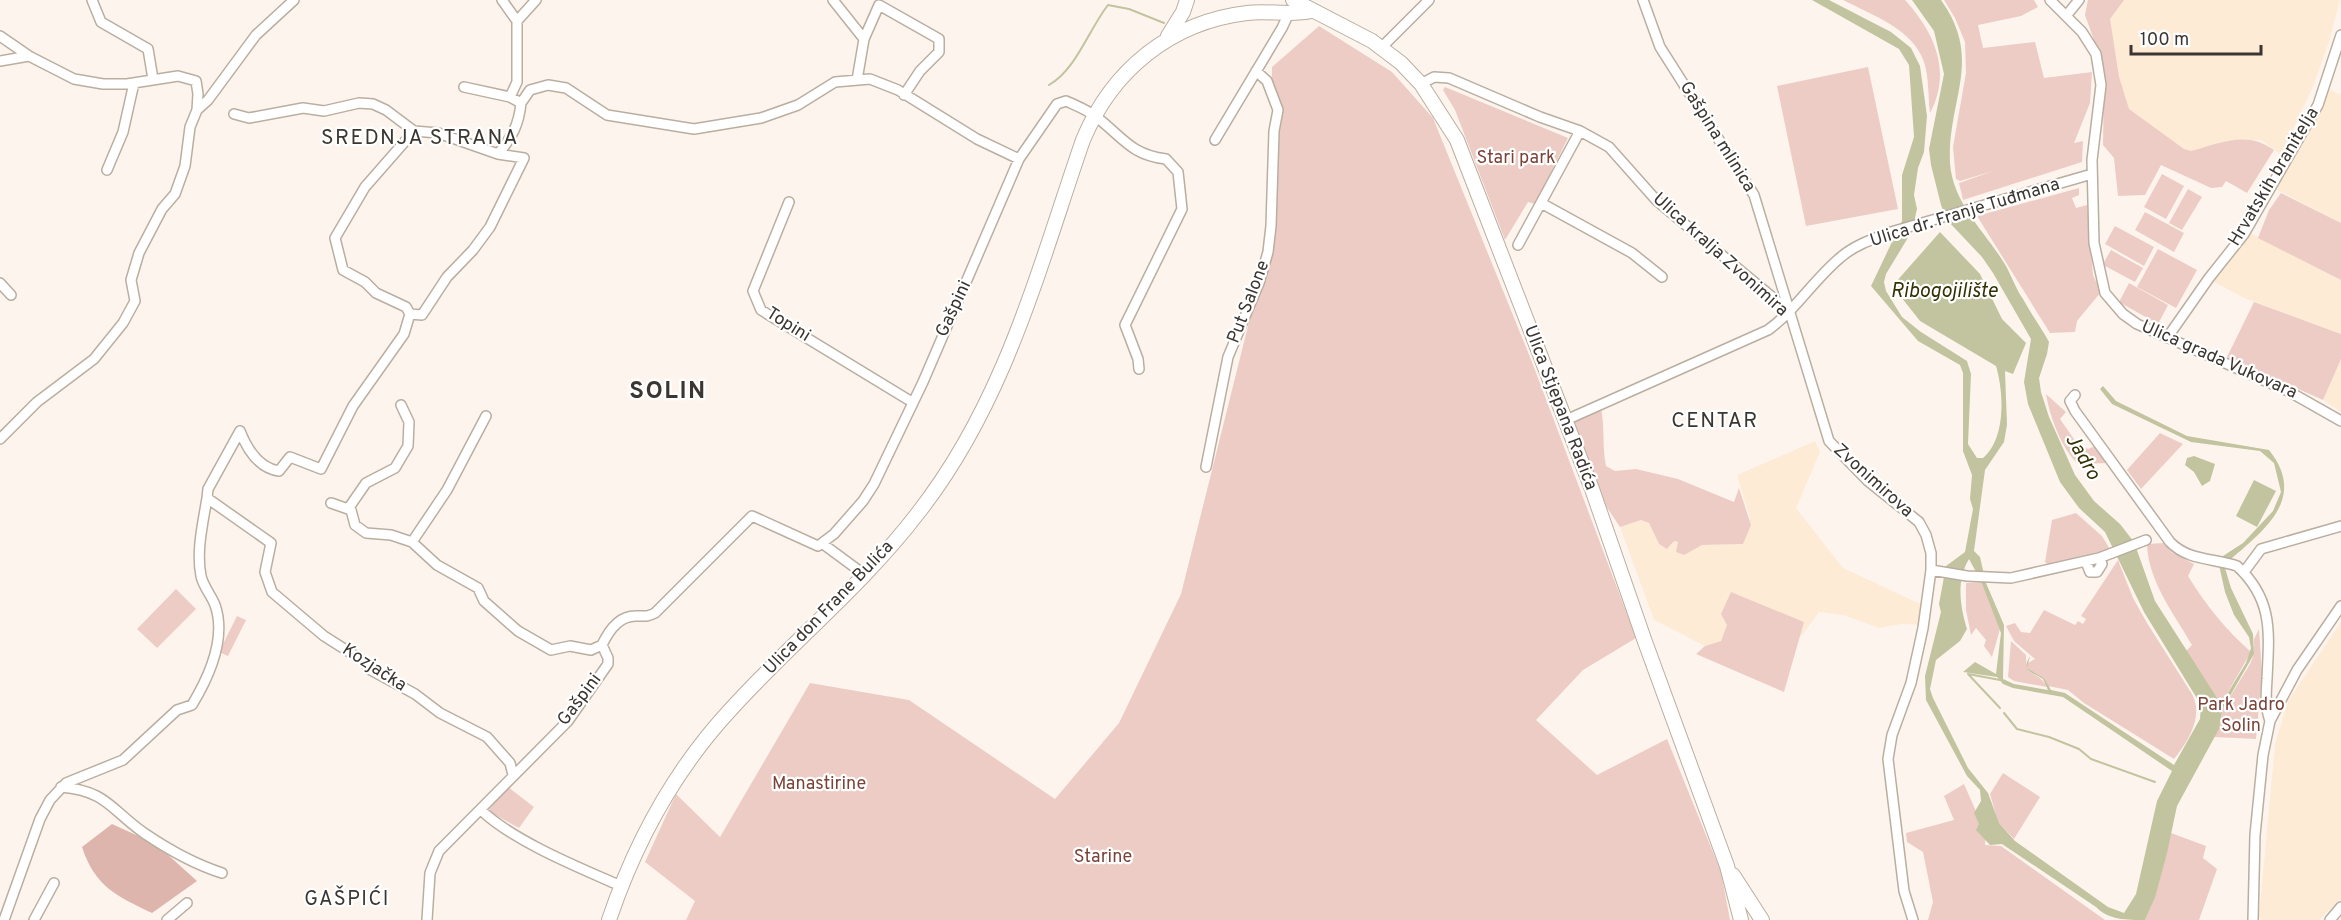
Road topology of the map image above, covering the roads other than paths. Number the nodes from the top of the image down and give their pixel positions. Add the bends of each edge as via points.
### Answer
1 (92, 0) edge
2 (294, 0) edge
3 (502, 0) edge
4 (536, 0) edge
5 (833, 0) edge
6 (1187, 0) edge
7 (1429, 0) edge
8 (1643, 0) edge
9 (2050, 0) edge
10 (2079, 0) edge
11 (1314, 5) edge
12 (1291, 6) edge
13 (2066, 16) junction
14 (517, 21) junction
15 (2341, 35) edge
16 (0, 36) edge
17 (864, 39) junction
18 (1164, 40) junction
19 (1382, 48) junction
20 (29, 56) junction
21 (0, 61) edge
22 (1256, 70) junction
23 (153, 79) junction
24 (857, 80) junction
25 (134, 83) junction
26 (1421, 84) junction
27 (464, 87) dead end
28 (904, 95) junction
29 (510, 97) junction
30 (521, 103) junction
31 (196, 110) junction
32 (234, 114) dead end
33 (1093, 115) junction
34 (414, 131) junction
35 (1580, 131) junction
36 (1215, 140) dead end
37 (498, 154) junction
38 (1019, 159) junction
39 (107, 170) dead end
40 (2092, 174) junction
41 (789, 202) dead end
42 (1541, 203) junction
43 (1518, 245) dead end
44 (1662, 277) dead end
45 (0, 283) edge
46 (11, 295) dead end
47 (1790, 312) junction
48 (410, 314) junction
49 (2168, 339) junction
50 (1139, 369) dead end
51 (2075, 395) dead end
52 (912, 402) junction
53 (401, 405) dead end
54 (486, 416) dead end
55 (1566, 420) junction
56 (2341, 421) edge
57 (0, 439) edge
58 (1829, 441) joint
59 (1206, 466) dead end
60 (207, 498) junction
61 (331, 503) dead end
62 (348, 509) junction
63 (2341, 526) edge
64 (2146, 540) dead end
65 (412, 542) junction
66 (824, 544) junction
67 (1936, 571) junction
68 (2244, 572) junction
69 (865, 575) junction
70 (2341, 606) edge
71 (602, 645) junction
72 (2270, 721) junction
73 (513, 775) junction
74 (62, 787) junction
75 (481, 810) junction
76 (1727, 866) junction
77 (222, 873) dead end
78 (54, 883) dead end
79 (621, 886) junction
80 (187, 903) dead end
81 (2341, 908) edge
82 (4, 920) edge
83 (34, 920) edge
84 (167, 920) edge
85 (427, 920) edge
86 (609, 920) edge
87 (1741, 920) edge
88 (1762, 920) edge
89 (1913, 920) edge
90 (2253, 920) edge
91 (2330, 920) edge

1 - 23 street via 101,22 148,49
2 - 31 street via 256,35 208,100
3 - 14 street
4 - 14 street
5 - 17 street
6 - 18 street, Ulica don Frane Bulića via 1179,20
7 - 19 street
8 - 47 street, Gašpina mlinica via 1660,47 1754,195
9 - 13 street, Ulica grada Vukovara
10 - 13 street
11 - 12 street, Ulica don Frane Bulića
11 - 19 street, Ulica Stjepana Radića
12 - 18 street, Ulica don Frane Bulića via 1236,14 1196,25
12 - 22 street
13 - 40 street, Ulica grada Vukovara via 2097,54 2101,85
14 - 29 street via 517,82
15 - 49 street, Hrvatskih branitelja via 2318,105 2244,234
16 - 20 street
17 - 24 street
17 - 28 street via 879,5 939,39 939,52
18 - 33 street, Ulica don Frane Bulića via 1113,86
19 - 26 street, Ulica Stjepana Radića
20 - 21 street
20 - 25 street via 74,79 103,84
22 - 36 street
22 - 59 street, Put Salone via 1267,81 1278,110 1268,252 1228,357
23 - 25 street
23 - 31 street via 178,76 196,81
24 - 28 street via 870,79
24 - 30 street via 835,82 798,105 761,118 694,129 607,115 566,88 548,85 530,90
25 - 39 street via 123,132
26 - 35 street, Ulica kralja Zvonimira via 1428,78 1449,78
26 - 55 street, Ulica Stjepana Radića via 1457,140
27 - 29 street
28 - 38 street via 977,140
29 - 30 street
30 - 37 street via 512,138
31 - 57 street via 185,166 175,194 162,209 139,253 131,280 135,301 123,323 94,359 37,402
32 - 34 street via 249,118 303,108 324,111 373,104
33 - 38 street, Gašpini via 1066,101 1057,104
33 - 50 street via 1146,157 1166,159 1178,172 1182,209 1125,326
33 - 69 street, Ulica don Frane Bulića via 1029,306 1004,365 957,455 919,512
34 - 37 street via 438,134
34 - 48 street via 365,187 335,238 343,270 376,293 406,307
35 - 42 street
35 - 47 street, Ulica kralja Zvonimira via 1617,153 1657,201
37 - 48 street via 524,158 490,227 447,277 422,315
38 - 52 street, Gašpini
40 - 47 street, Ulica dr. Franje Tuđmana via 1891,232 1853,249
40 - 49 street, Ulica grada Vukovara via 2094,243 2105,292 2123,314
41 - 52 street, Topini via 753,291 761,310
42 - 43 street
42 - 44 street via 1632,253
45 - 46 street
47 - 55 street, Ulica dr. Franje Tuđmana via 1768,330
47 - 58 street, Ulica kralja Zvonimira
48 - 60 street via 404,334 353,406 321,468 290,456 279,471 272,470 248,452 240,431 208,489
49 - 56 street, Ulica grada Vukovara via 2297,395
51 - 68 street via 2070,401 2075,411 2170,542 2197,558 2220,561
52 - 66 street, Gašpini via 863,501
53 - 62 street via 409,422 408,446 395,468 366,483
54 - 65 street via 447,490
55 - 76 street, Ulica Stjepana Radića
58 - 67 street, Zvonimirova via 1868,481 1919,522
60 - 73 street, Kozjačka via 271,543 264,572 272,592 369,669 486,737 510,763
60 - 74 street via 200,540 201,577 215,606 219,633 210,676 192,705 177,710 123,760
61 - 62 street
62 - 65 street via 356,525 366,533
63 - 68 street via 2261,549
64 - 67 street via 2086,562 2011,578
65 - 71 street via 437,565 478,588 484,601 518,632 551,650 570,646 591,650
66 - 69 street
66 - 71 street via 812,545 752,516 655,613 646,618 626,617 607,633
67 - 89 street via 1911,683 1892,735 1888,759 1904,891
68 - 72 street via 2258,592 2269,623 2265,698
69 - 79 street, Ulica don Frane Bulića via 707,737 664,800
70 - 72 street via 2297,670
71 - 73 street, Gašpini via 608,664 568,721
72 - 90 street via 2255,835
73 - 75 street, Gašpini
74 - 77 street via 99,795 144,833 193,863
74 - 82 street via 40,819
75 - 79 street via 492,821 530,842
75 - 85 street, Gašpini via 438,851 430,873
76 - 87 street
76 - 88 street
78 - 83 street
79 - 86 street, Ulica don Frane Bulića
80 - 84 street
81 - 91 street

